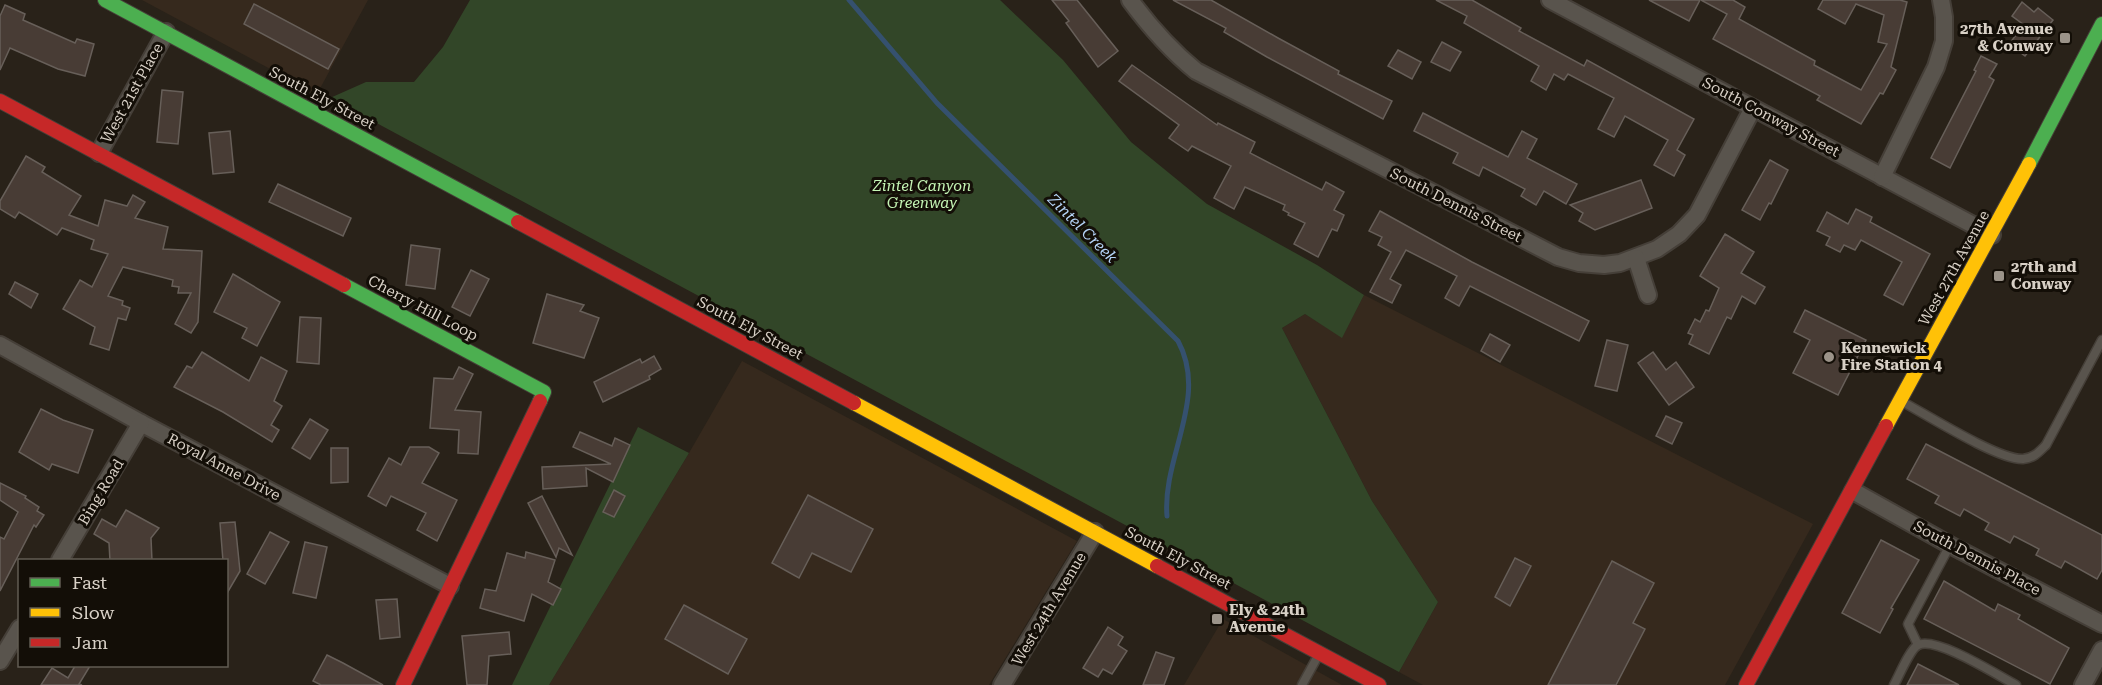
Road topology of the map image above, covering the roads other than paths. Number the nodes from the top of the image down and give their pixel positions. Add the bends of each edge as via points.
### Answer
1 (105, 0) edge
2 (1130, 0) edge
3 (1550, 0) edge
4 (1941, 0) edge
5 (2102, 24) edge
6 (166, 32) junction
7 (0, 101) edge
8 (1752, 108) junction
9 (99, 153) junction
10 (1882, 177) junction
11 (1992, 235) junction
12 (1636, 258) junction
13 (1648, 295) dead end
14 (2102, 340) edge
15 (0, 345) edge
16 (1901, 400) junction
17 (141, 423) junction
18 (1853, 491) junction
19 (1095, 532) junction
20 (1950, 545) junction
21 (61, 559) edge
22 (450, 586) junction
23 (2102, 624) edge
24 (18, 631) edge
25 (1918, 645) junction
26 (2102, 650) edge
27 (1320, 653) junction
28 (0, 661) edge
29 (403, 685) edge
30 (1002, 685) edge
31 (1302, 685) edge
32 (1379, 685) edge
33 (1746, 685) edge
34 (1894, 685) edge
35 (2016, 685) edge
36 (2083, 685) edge

1 - 6 street, South Ely Street
2 - 12 street, South Dennis Street via 1172,51 1196,71 1558,257 1604,265
3 - 8 street, South Conway Street
4 - 10 street via 1944,41 1936,67
5 - 11 street, West 27th Avenue
6 - 9 street, West 21st Place
6 - 19 street, South Ely Street
7 - 9 street, Cherry Hill Loop
8 - 10 street, South Conway Street
8 - 12 street, South Dennis Street via 1696,215 1679,234
9 - 22 street, Cherry Hill Loop via 544,392
10 - 11 street, South Conway Street
11 - 16 street, West 27th Avenue
12 - 13 street
14 - 16 lane via 2046,445 2037,455 2025,459 2001,456
15 - 17 street, Royal Anne Drive
16 - 18 street, West 27th Avenue
17 - 21 street, Bing Road
17 - 22 street, Royal Anne Drive
18 - 20 street, South Dennis Place
18 - 33 street, West 27th Avenue
19 - 27 street, South Ely Street
19 - 30 street, West 24th Avenue
20 - 23 street, South Dennis Place
20 - 25 lane via 1908,624
22 - 29 street, Cherry Hill Loop
24 - 28 street
25 - 34 lane
25 - 35 lane via 1942,646
26 - 36 street
27 - 31 lane
27 - 32 street, South Ely Street

